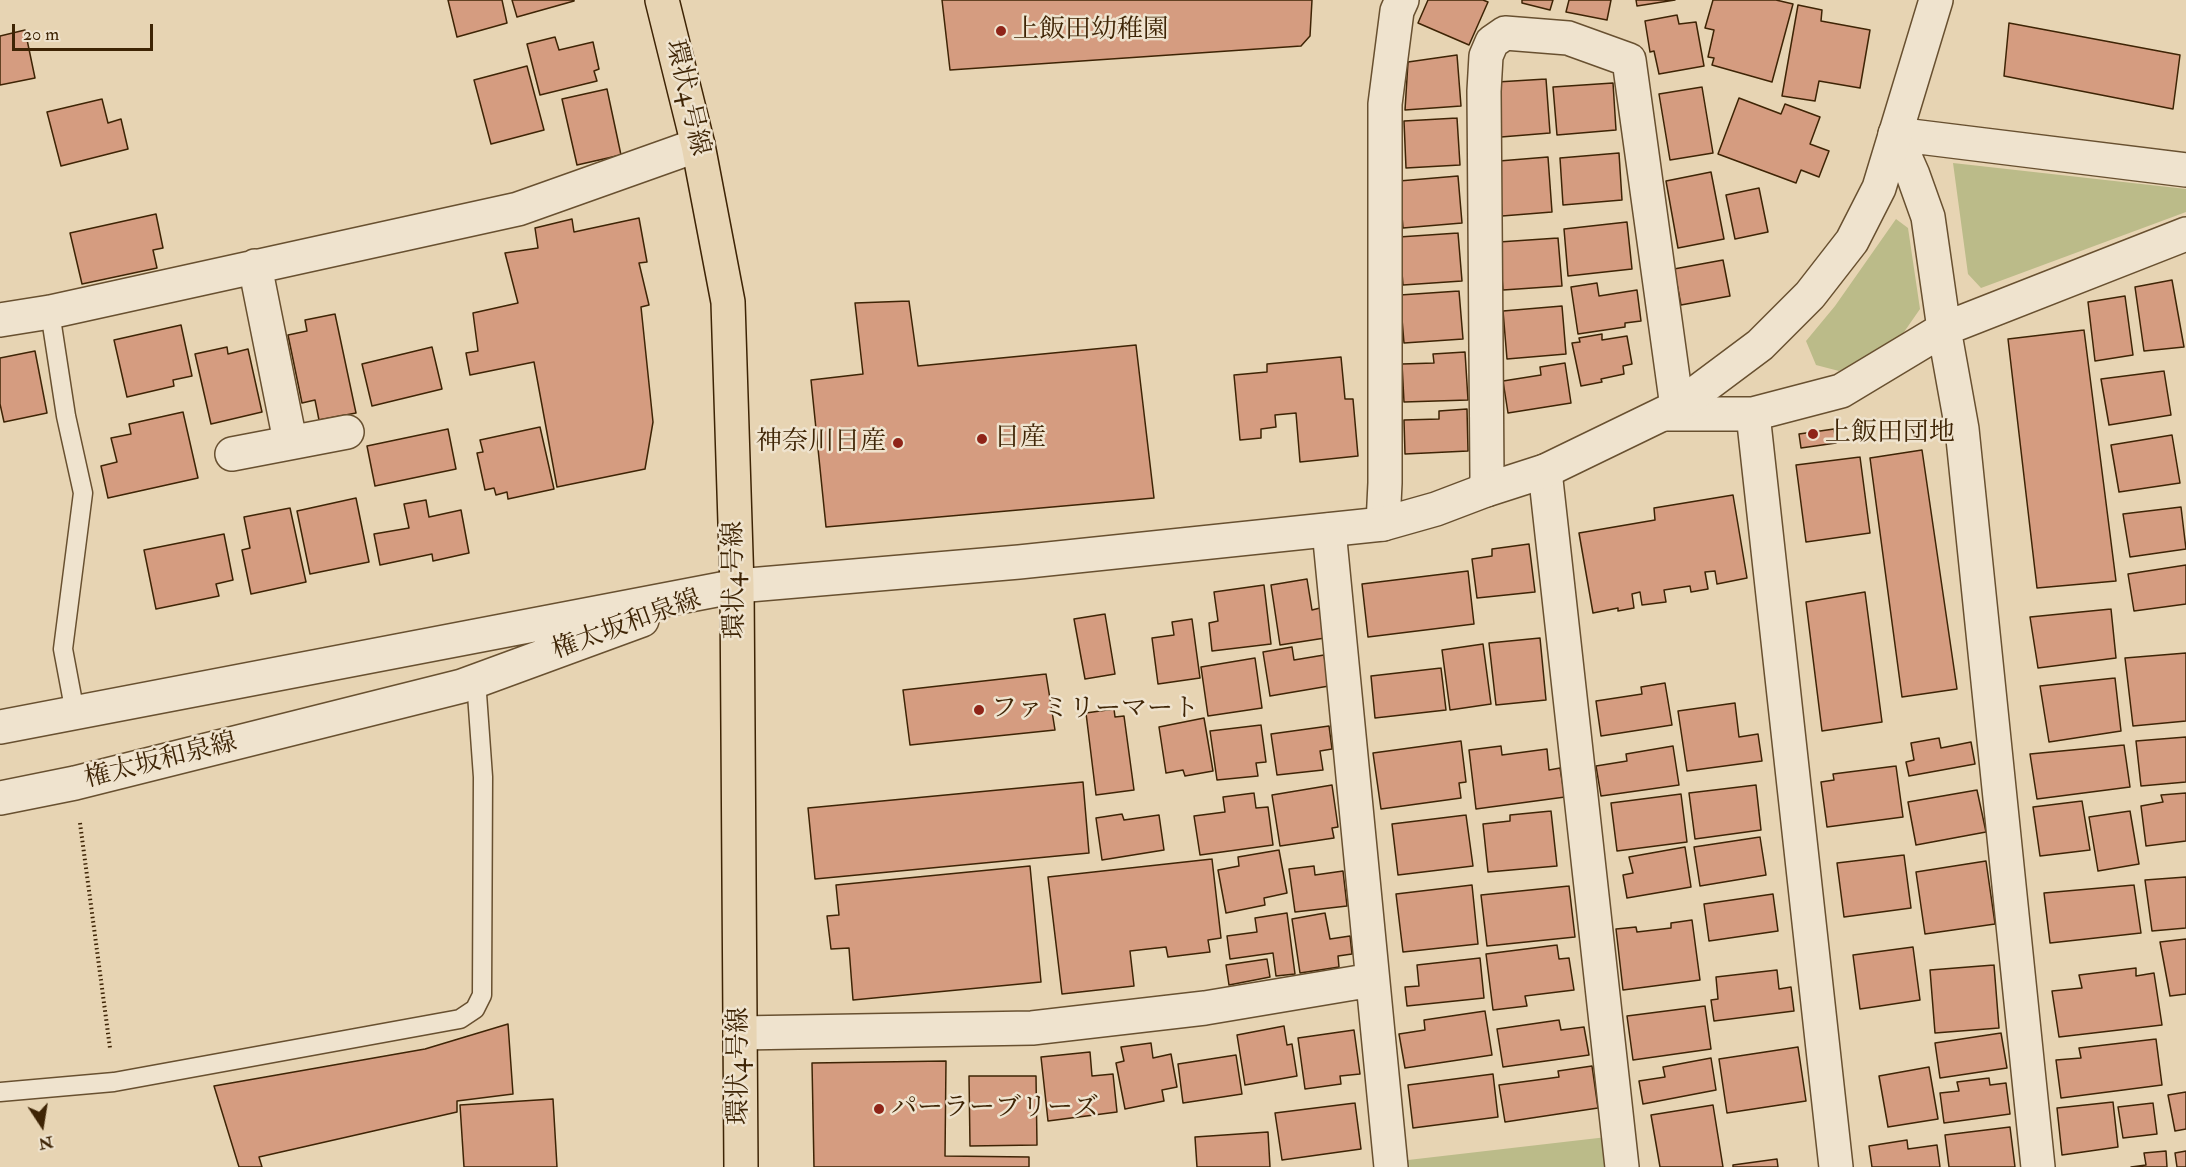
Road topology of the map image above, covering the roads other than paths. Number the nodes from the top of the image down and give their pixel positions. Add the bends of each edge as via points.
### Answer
1 (662, 0) edge
2 (1402, 0) edge
3 (1936, 0) edge
4 (1896, 134) junction
5 (698, 146) junction
6 (2186, 170) edge
7 (2185, 241) edge
8 (255, 267) junction
9 (50, 312) junction
10 (0, 320) edge
11 (1944, 329) junction
12 (1671, 411) junction
13 (1753, 414) junction
14 (347, 432) dead end
15 (290, 441) junction
16 (232, 454) dead end
17 (1545, 471) junction
18 (1486, 490) junction
19 (1383, 524) junction
20 (1329, 530) junction
21 (737, 586) junction
22 (476, 680) junction
23 (75, 712) junction
24 (0, 727) edge
25 (0, 798) edge
26 (1372, 980) junction
27 (740, 1033) junction
28 (0, 1092) edge
29 (741, 1167) edge
30 (1392, 1167) edge
31 (1622, 1167) edge
32 (1836, 1167) edge
33 (2038, 1167) edge

1 - 5 main road, 環状4号線
2 - 19 street via 1397,11 1385,104
3 - 4 street
4 - 6 street
4 - 11 street via 1928,217
4 - 12 street via 1879,188 1852,241 1810,295 1760,345
5 - 8 street via 518,209
5 - 21 main road, 環状4号線 via 728,302
7 - 11 street
8 - 9 street
8 - 15 street
9 - 10 street
9 - 23 lane via 83,494 63,649
11 - 13 street via 1841,391
11 - 33 street via 1962,429
12 - 13 street
12 - 17 street
12 - 18 street via 1629,60 1568,38 1505,33 1492,42 1486,56 1484,91
13 - 32 street
14 - 15 street
15 - 16 street
17 - 18 street
17 - 31 street
18 - 19 street
19 - 20 street
20 - 21 street
20 - 26 street
21 - 22 street, 権太坂和泉線
21 - 23 street, 権太坂和泉線
21 - 27 main road, 環状4号線
22 - 25 street, 権太坂和泉線 via 75,783
22 - 28 lane via 483,788 482,994 475,1009 460,1019 114,1082
23 - 24 street, 権太坂和泉線
26 - 27 street via 1205,1008 1032,1028
26 - 30 street
27 - 29 main road, 環状4号線

